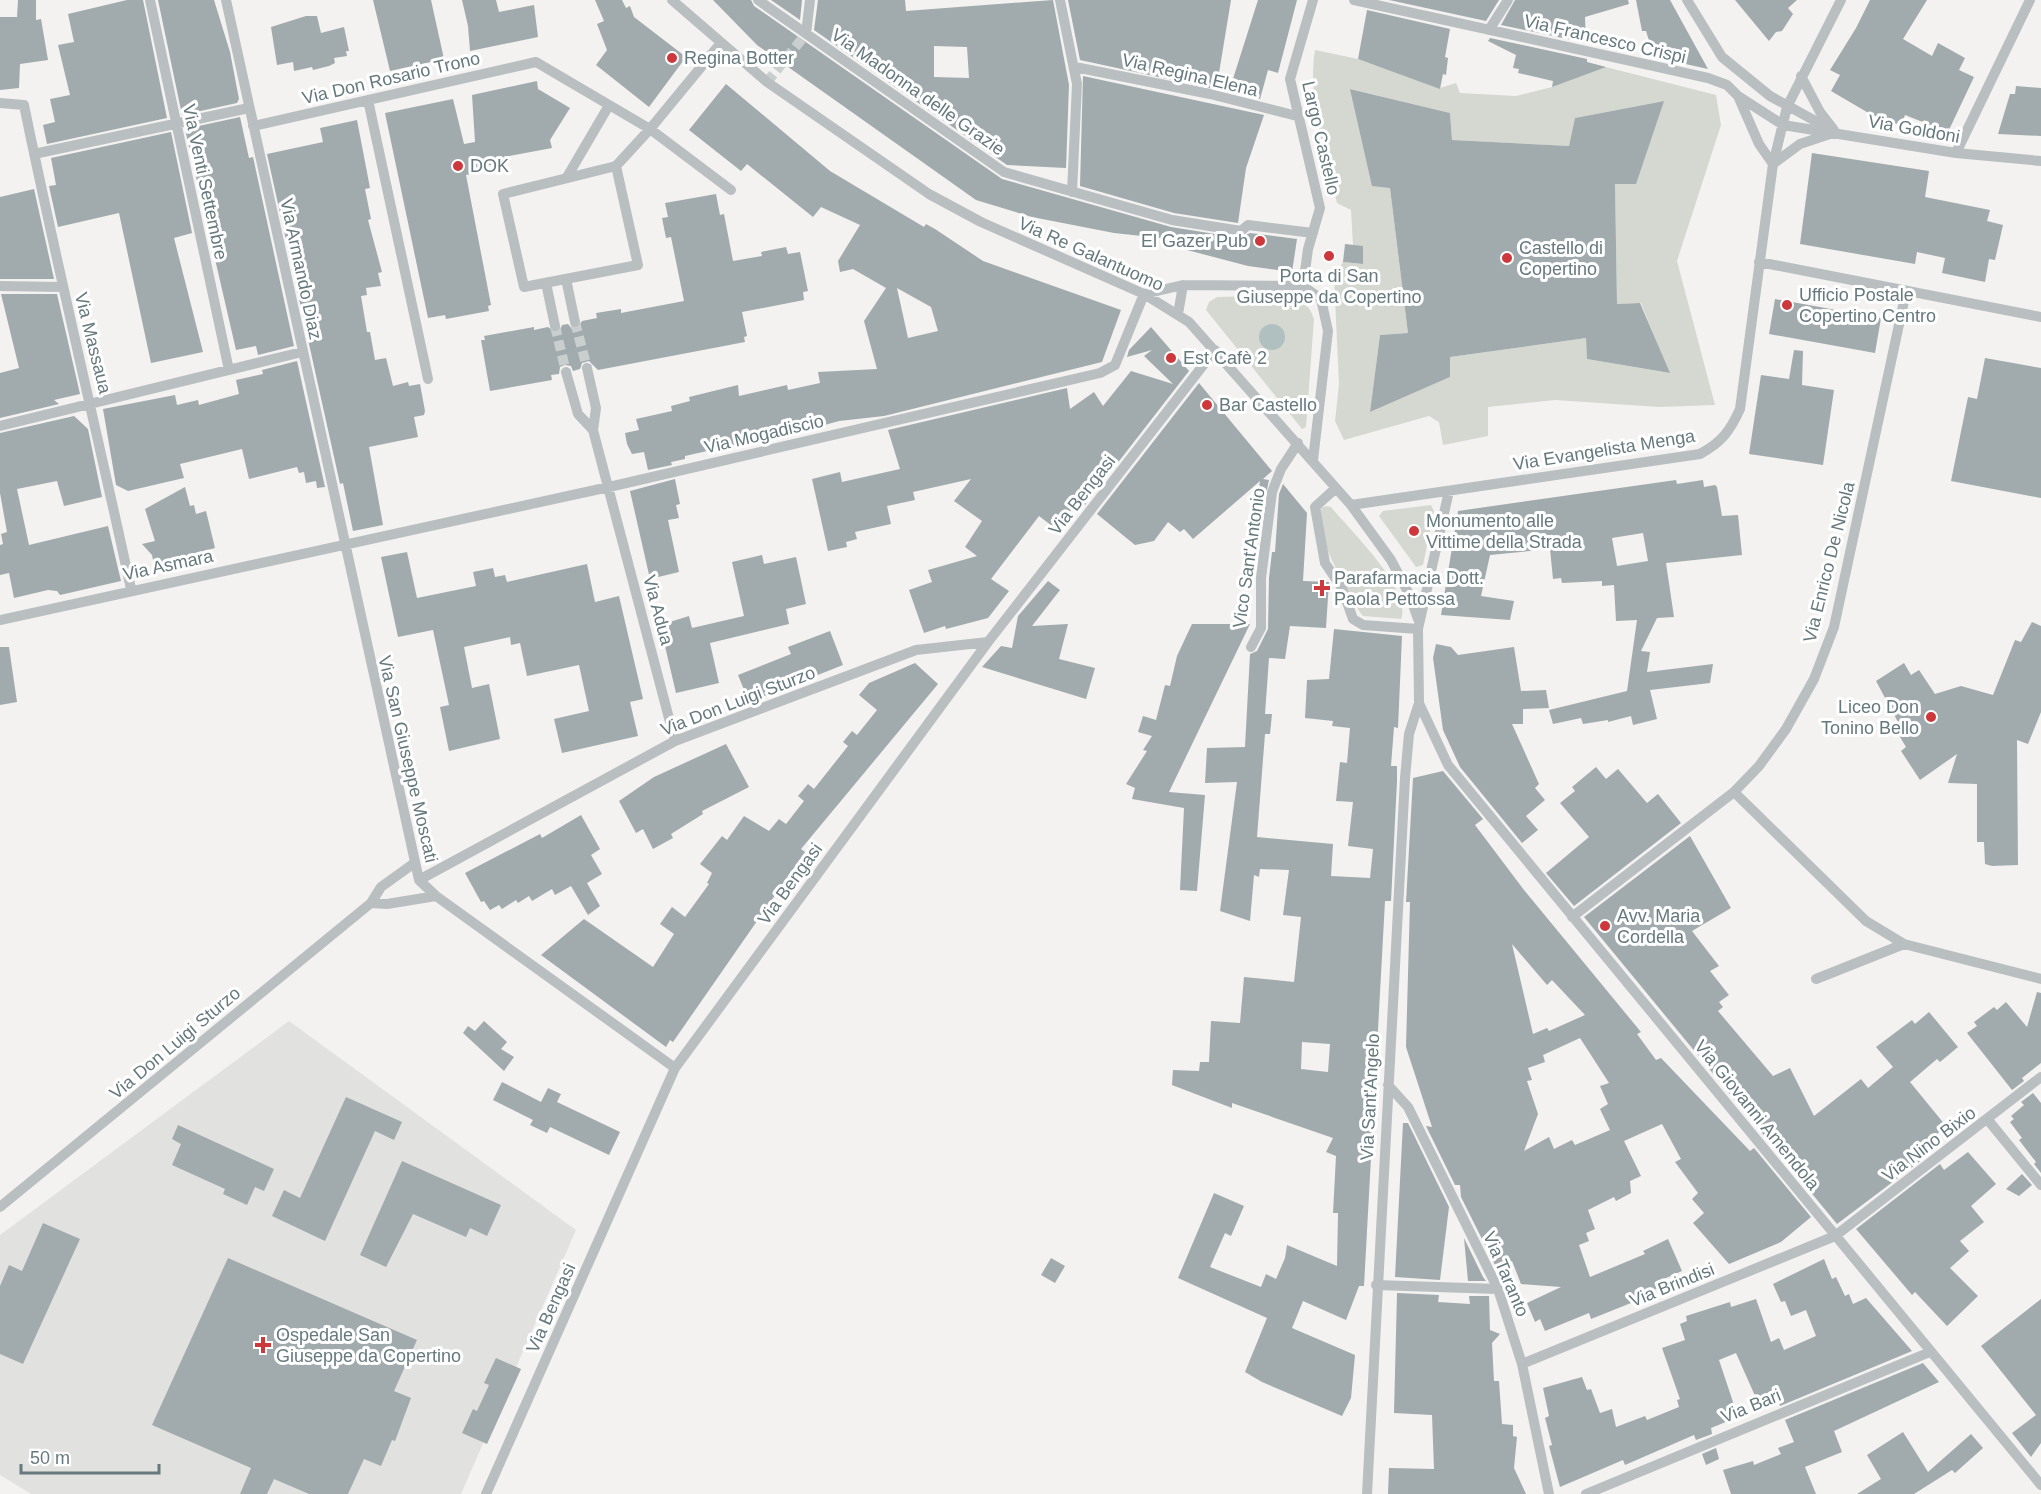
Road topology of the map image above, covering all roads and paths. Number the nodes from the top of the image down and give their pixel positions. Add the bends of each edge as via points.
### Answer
1 (150, 0) edge
2 (226, 0) edge
3 (672, 0) edge
4 (758, 0) edge
5 (810, 0) edge
6 (1060, 0) edge
7 (1313, 0) edge
8 (1508, 0) edge
9 (1687, 0) edge
10 (1841, 0) edge
11 (2030, 0) edge
12 (1361, 1) edge
13 (1489, 30) junction
14 (806, 34) junction
15 (720, 44) junction
16 (1075, 67) junction
17 (1801, 76) junction
18 (1738, 96) junction
19 (368, 100) junction
20 (0, 103) edge
21 (608, 107) junction
22 (1787, 107) junction
23 (249, 108) junction
24 (1297, 116) junction
25 (176, 124) junction
26 (1783, 125) junction
27 (253, 126) junction
28 (650, 129) junction
29 (1836, 132) junction
30 (1956, 153) junction
31 (34, 154) junction
32 (2041, 161) edge
33 (1773, 164) junction
34 (616, 166) junction
35 (567, 177) junction
36 (731, 190) dead end
37 (1072, 192) junction
38 (1313, 233) junction
39 (1759, 262) junction
40 (566, 279) junction
41 (546, 283) junction
42 (1183, 285) junction
43 (0, 286) edge
44 (1303, 286) junction
45 (62, 287) junction
46 (1906, 292) junction
47 (1144, 294) junction
48 (1178, 314) junction
49 (2041, 317) edge
50 (575, 322) tunnel mouth
51 (555, 326) tunnel mouth
52 (1215, 350) junction
53 (302, 352) junction
54 (587, 368) tunnel mouth
55 (229, 370) junction
56 (566, 372) tunnel mouth
57 (428, 379) dead end
58 (91, 405) junction
59 (0, 426) edge
60 (593, 430) junction
61 (1298, 443) junction
62 (1313, 460) junction
63 (609, 487) junction
64 (1336, 488) junction
65 (1449, 491) junction
66 (1351, 505) junction
67 (343, 544) junction
68 (131, 589) junction
69 (0, 620) edge
70 (1418, 624) junction
71 (988, 642) junction
72 (1251, 647) dead end
73 (1419, 703) junction
74 (675, 741) junction
75 (1734, 792) junction
76 (413, 864) junction
77 (419, 880) junction
78 (436, 896) junction
79 (371, 903) junction
80 (1572, 917) junction
81 (1904, 944) junction
82 (1816, 979) dead end
83 (2041, 979) edge
84 (675, 1068) junction
85 (2041, 1077) edge
86 (1388, 1085) junction
87 (1988, 1120) junction
88 (2041, 1185) edge
89 (0, 1207) edge
90 (1835, 1236) junction
91 (1376, 1285) junction
92 (1498, 1289) junction
93 (1930, 1352) junction
94 (1522, 1364) junction
95 (2041, 1485) edge
96 (486, 1494) edge
97 (1367, 1494) edge
98 (1549, 1494) edge
99 (1586, 1494) edge

1 - 25 street, Via Venti Settembre
2 - 23 street, Via Armando Diaz
3 - 15 street, Via Re Galantuomo
4 - 14 street, Via Madonna delle Grazie
5 - 14 street
6 - 16 street
7 - 24 street, Largo Castello via 1290,79
8 - 13 street
9 - 22 street via 1722,57
10 - 17 street, Via Evangelista Menga
11 - 30 street
12 - 13 street, Via Francesco Crispi
13 - 18 street, Via Francesco Crispi via 1708,78 1727,85
14 - 37 street, Via Madonna delle Grazie via 1004,172
15 - 28 street
15 - 47 street, Via Re Galantuomo via 817,119 929,194 981,222
16 - 24 street, Via Regina Elena
16 - 37 street via 1077,122
17 - 22 street, Via Evangelista Menga
17 - 29 street
18 - 26 street, Via Francesco Crispi
18 - 33 street via 1759,144
19 - 21 street, Via Don Rosario Trono via 536,62
19 - 27 street, Via Don Rosario Trono
19 - 57 street
20 - 31 street, Via Massaua via 24,105
21 - 28 street
21 - 35 street
22 - 26 street, Via Evangelista Menga
22 - 29 street
23 - 25 street
23 - 27 street, Via Armando Diaz
24 - 38 street, Largo Castello via 1320,208
25 - 31 street
25 - 55 street, Via Venti Settembre
26 - 29 street, Via Goldoni
26 - 33 street, Via Evangelista Menga
27 - 53 street, Via Armando Diaz
28 - 34 street
28 - 36 street
29 - 30 street, Via Goldoni
29 - 33 street via 1800,144
30 - 32 street, Via Goldoni
31 - 45 street, Via Massaua
33 - 39 street, Via Evangelista Menga
34 - 35 street
34 - 40 street via 638,265
35 - 41 street via 503,194 524,286
37 - 38 street, Via Madonna delle Grazie via 1172,220 1241,231 1248,225
38 - 44 street, Largo Castello
39 - 46 street
39 - 65 street, Via Evangelista Menga via 1740,409 1731,430 1719,444 1700,454
40 - 41 street
40 - 50 street
41 - 51 street
42 - 44 street
42 - 47 street
42 - 48 street
43 - 45 street
44 - 62 street via 1321,299 1328,331
45 - 58 street, Via Massaua
46 - 49 street
46 - 75 street, Via Enrico De Nicola via 1834,627 1814,679 1786,729
47 - 48 street, Via Re Galantuomo
47 - 63 street, Via Mogadiscio via 1114,365 1100,373
48 - 52 street, Via Re Galantuomo
52 - 61 street, Via Re Galantuomo
52 - 71 street, Via Bengasi
53 - 55 street
53 - 67 street, Via Armando Diaz
54 - 60 street via 596,408
55 - 58 street
56 - 60 street via 578,414
58 - 59 street
58 - 68 street, Via Massaua
60 - 63 street, Via Adua
61 - 62 street, Via Re Galantuomo
61 - 72 street, Vico Sant'Antonio via 1281,468 1272,492 1262,578 1261,628
62 - 64 street, Via Re Galantuomo
63 - 67 street, Via Mogadiscio
63 - 74 street, Via Adua
64 - 66 street, Via Re Galantuomo
64 - 70 street via 1315,507 1325,563 1342,588 1353,619 1364,625
65 - 66 street, Via Evangelista Menga
65 - 70 street
66 - 70 street, Via Re Galantuomo via 1391,560 1410,596
67 - 68 street, Via Asmara
67 - 76 street, Via San Giuseppe Moscati
68 - 69 street, Via Asmara
70 - 73 street
71 - 74 street, Via Don Luigi Sturzo via 916,650
71 - 84 street, Via Bengasi
73 - 80 street, Via Giovanni Amendola via 1448,765
73 - 86 street, Via Sant'Angelo via 1409,734 1405,778
74 - 77 street, Via Don Luigi Sturzo
75 - 80 street, Via Enrico De Nicola
75 - 81 street via 1866,921
76 - 77 street, Via San Giuseppe Moscati
76 - 79 street, Via Don Luigi Sturzo via 381,887
77 - 78 street, Via San Giuseppe Moscati
78 - 79 street
78 - 84 street, Via San Giuseppe Moscati
79 - 89 street, Via Don Luigi Sturzo
80 - 90 street, Via Giovanni Amendola
81 - 82 street
81 - 83 street
84 - 96 street, Via Bengasi
85 - 87 street, Via Nino Bixio
86 - 91 street, Via Sant'Angelo
86 - 92 street, Via Taranto via 1408,1107
87 - 88 street
87 - 90 street, Via Nino Bixio
90 - 93 street, Via Giovanni Amendola
90 - 94 street, Via Brindisi
91 - 92 street
91 - 97 street, Via Sant'Angelo
92 - 94 street, Via Taranto
93 - 95 street, Via Giovanni Amendola
93 - 99 street, Via Bari
94 - 98 street, Via Taranto

